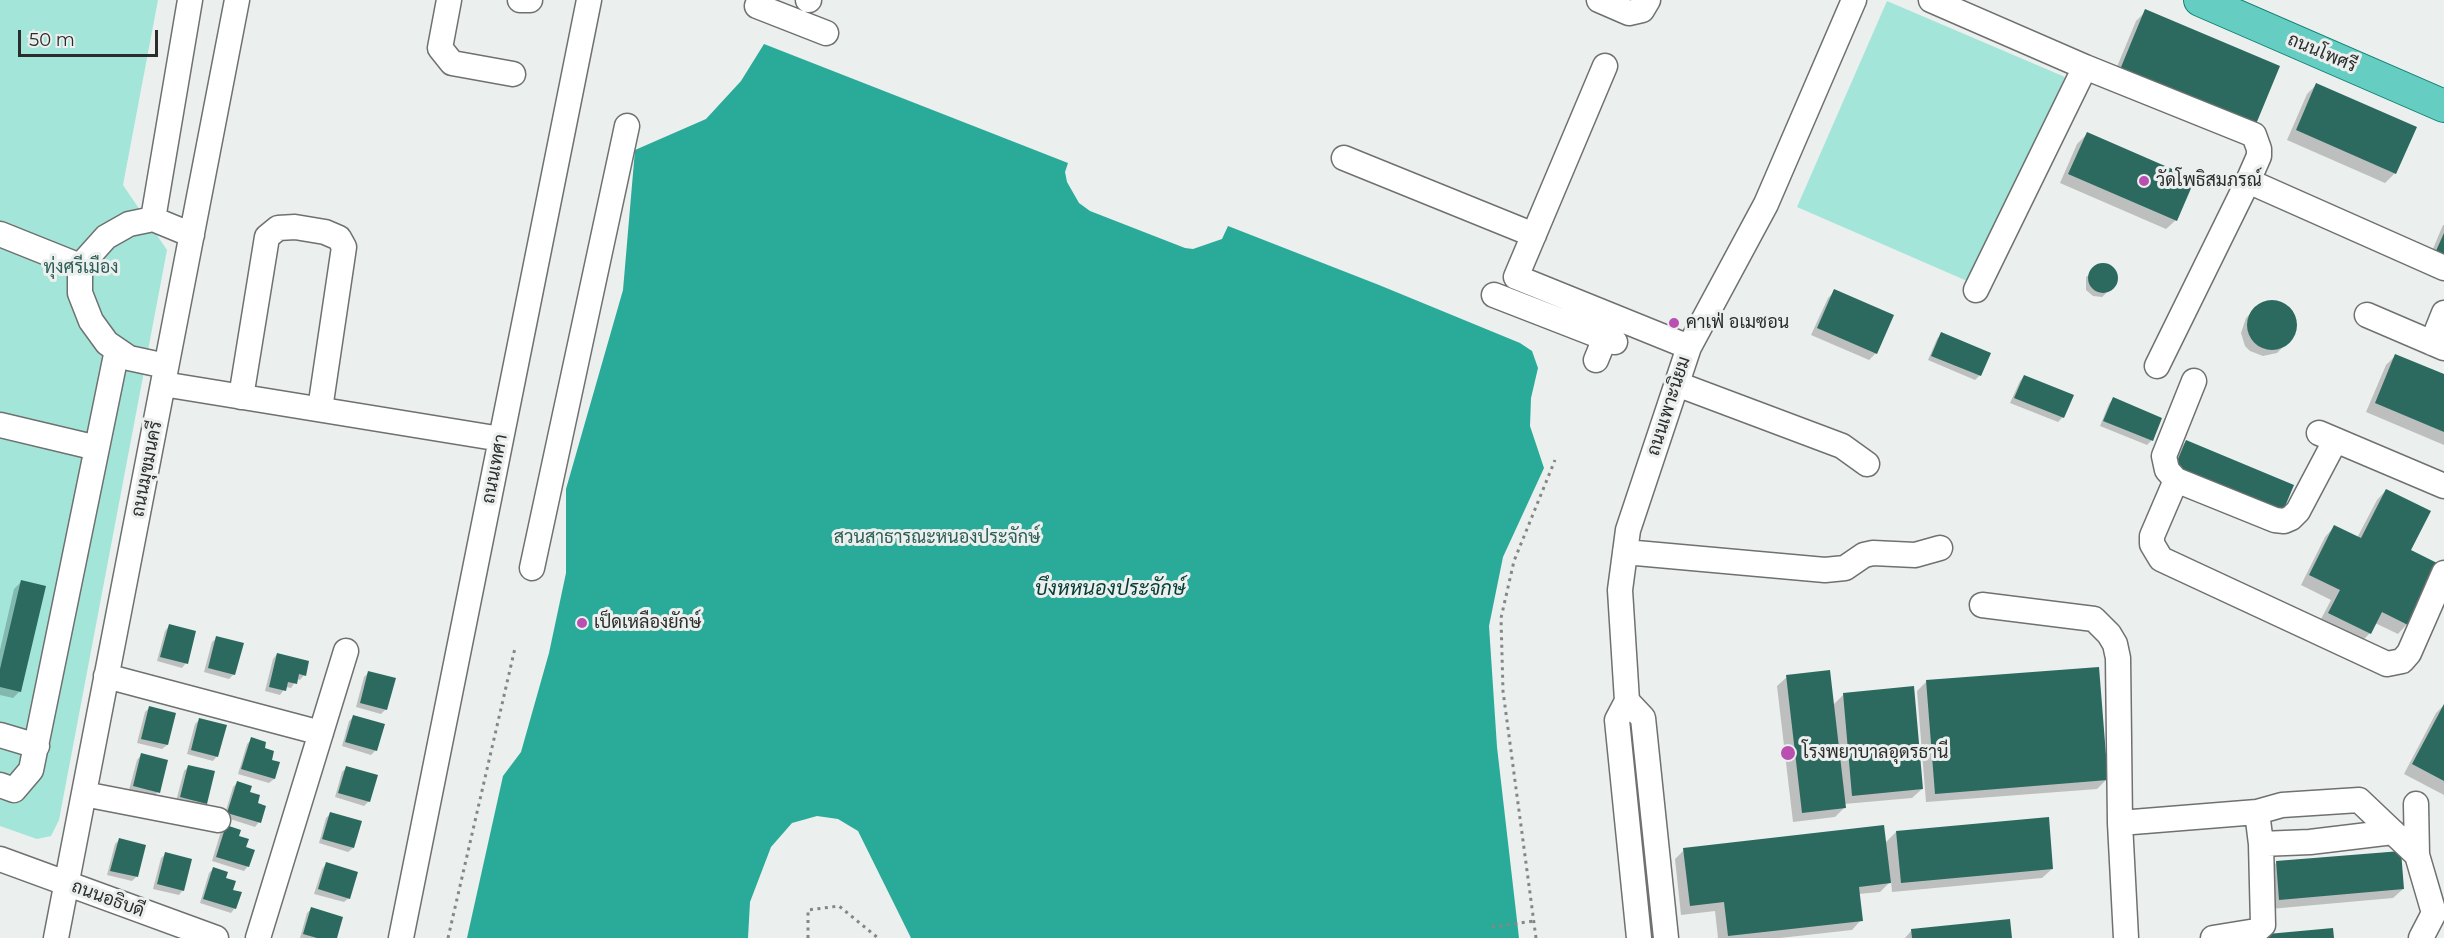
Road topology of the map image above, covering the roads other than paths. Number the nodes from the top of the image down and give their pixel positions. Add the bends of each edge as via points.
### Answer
1 (190, 0) edge
2 (237, 0) edge
3 (449, 0) edge
4 (520, 0) edge
5 (530, 0) edge
6 (589, 0) edge
7 (1599, 0) edge
8 (1648, 0) edge
9 (1854, 0) edge
10 (1931, 0) edge
11 (2200, 0) edge
12 (757, 6) dead end
13 (826, 33) dead end
14 (1605, 66) dead end
15 (2085, 67) junction
16 (513, 74) dead end
17 (2444, 106) edge
18 (627, 126) dead end
19 (1344, 158) dead end
20 (2248, 180) junction
21 (153, 219) junction
22 (0, 234) edge
23 (192, 235) junction
24 (1533, 235) junction
25 (80, 266) junction
26 (2444, 268) edge
27 (1976, 290) dead end
28 (1494, 296) dead end
29 (2444, 313) edge
30 (2367, 315) dead end
31 (2438, 346) edge
32 (1689, 347) junction
33 (117, 350) junction
34 (1596, 360) dead end
35 (2157, 366) dead end
36 (165, 375) junction
37 (2194, 381) dead end
38 (1677, 384) junction
39 (241, 397) junction
40 (320, 409) junction
41 (0, 426) edge
42 (501, 439) junction
43 (97, 448) junction
44 (1867, 464) dead end
45 (2176, 480) junction
46 (2444, 486) edge
47 (1940, 548) dead end
48 (1625, 552) junction
49 (532, 568) dead end
50 (2444, 573) edge
51 (1982, 605) dead end
52 (346, 651) dead end
53 (106, 676) junction
54 (1627, 700) junction
55 (321, 733) junction
56 (0, 735) edge
57 (37, 746) junction
58 (0, 785) edge
59 (84, 794) junction
60 (2416, 804) dead end
61 (2257, 812) junction
62 (218, 820) dead end
63 (2120, 824) junction
64 (2393, 832) junction
65 (2261, 844) junction
66 (2417, 855) junction
67 (0, 859) edge
68 (66, 884) junction
69 (2439, 915) edge
70 (56, 938) edge
71 (216, 938) edge
72 (258, 938) edge
73 (401, 938) edge
74 (1640, 938) edge
75 (1666, 938) edge
76 (2126, 938) edge
77 (2213, 938) edge
78 (2421, 938) edge

1 - 21 street
2 - 23 street, ถนนมุขมนครี
3 - 16 street via 440,48 452,63
4 - 5 street
6 - 42 street, ถนนเทศา
7 - 8 street via 1629,13 1642,10
9 - 32 street, ถนนเพาะนิยม via 1766,204
10 - 15 street
11 - 17 main road, ถนนโพศรี
12 - 13 street
14 - 24 street
15 - 20 street via 2254,135 2259,156
15 - 27 street
18 - 49 street
19 - 24 street
20 - 26 street
20 - 35 street
21 - 23 street
21 - 25 street via 118,230
22 - 25 street
23 - 36 street, ถนนมุขมนครี
24 - 32 street via 1516,277
25 - 33 street via 81,293 91,321 107,344
28 - 34 street via 1610,340
29 - 31 street
30 - 31 street
32 - 38 street, ถนนเพาะนิยม
33 - 36 street
33 - 43 street
36 - 39 street
36 - 53 street, ถนนมุขมนครี
37 - 45 street via 2164,456 2167,470
38 - 44 street via 1842,446
38 - 48 street, ถนนเพาะนิยม via 1628,530
39 - 40 street
39 - 40 street via 267,237 278,228 295,227 325,232 339,238 344,248
40 - 42 street
41 - 43 street
42 - 73 street, ถนนเทศา
43 - 57 street
45 - 46 street via 2284,521 2298,511 2327,437
45 - 50 street via 2152,536 2161,559 2387,664 2402,661 2409,653
47 - 48 street via 1915,555 1873,553 1845,568 1825,570
48 - 54 street, ถนนเพาะนิยม via 1620,590
51 - 63 street via 2094,619 2109,634 2118,658
52 - 55 street
53 - 55 street
53 - 59 street, ถนนมุขมนครี
54 - 74 street, ถนนเพาะนิยม via 1617,720
54 - 75 street via 1643,717
55 - 72 street
56 - 57 street
57 - 58 street via 28,775 14,790
59 - 62 street
59 - 68 street, ถนนมุขมนครี
60 - 66 street
61 - 63 street
61 - 64 street via 2282,805 2359,800
61 - 65 street
63 - 76 street
64 - 65 street
64 - 66 street
65 - 77 street via 2263,925 2256,931
66 - 69 street
67 - 68 street, ถนนอธิบดี
68 - 70 street, ถนนมุขมนครี
68 - 71 street, ถนนอธิบดี
69 - 78 street

